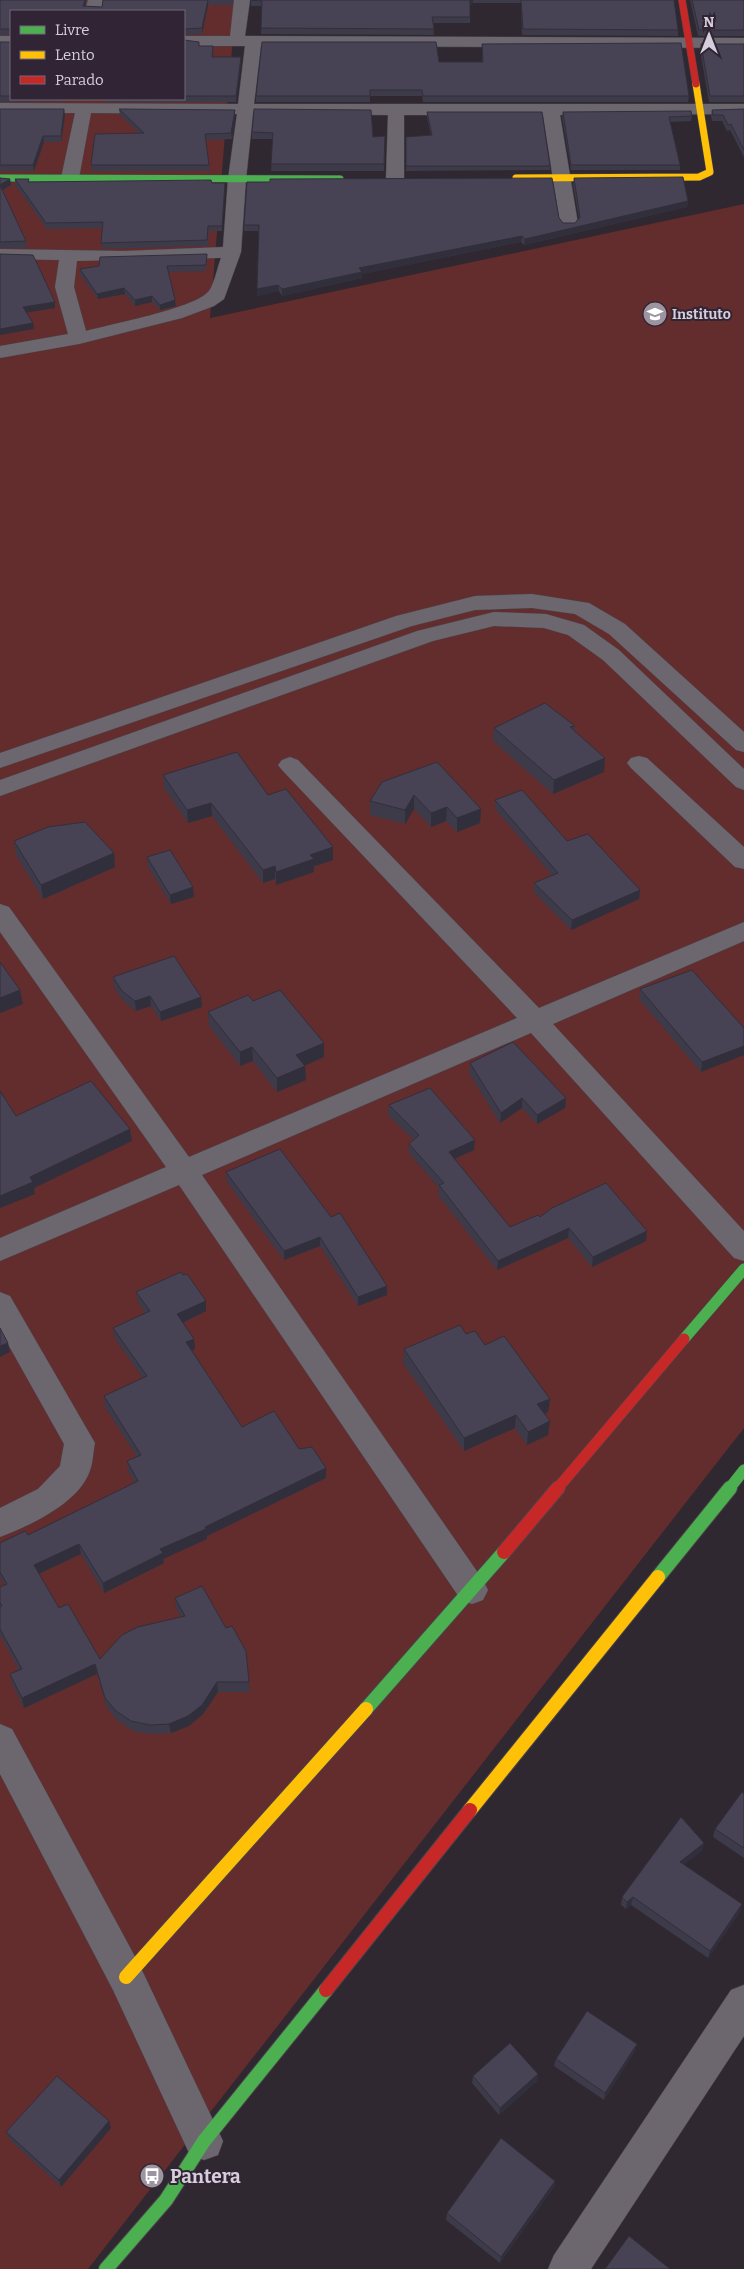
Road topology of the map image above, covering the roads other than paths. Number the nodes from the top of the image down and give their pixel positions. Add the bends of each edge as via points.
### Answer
1 (242, 0) edge
2 (682, 0) edge
3 (185, 41) edge
4 (246, 41) junction
5 (688, 43) junction
6 (744, 43) edge
7 (0, 108) edge
8 (246, 108) junction
9 (84, 109) junction
10 (699, 109) junction
11 (744, 109) edge
12 (396, 110) junction
13 (551, 110) junction
14 (0, 178) edge
15 (70, 178) junction
16 (503, 178) edge
17 (562, 178) junction
18 (237, 179) junction
19 (353, 179) edge
20 (393, 179) edge
21 (569, 224) edge
22 (232, 252) junction
23 (0, 254) edge
24 (70, 255) junction
25 (79, 338) junction
26 (0, 352) edge
27 (744, 745) edge
28 (0, 761) edge
29 (639, 763) dead end
30 (290, 764) dead end
31 (744, 782) edge
32 (0, 788) edge
33 (744, 861) edge
34 (0, 913) edge
35 (744, 931) edge
36 (535, 1021) junction
37 (186, 1172) junction
38 (0, 1250) edge
39 (744, 1250) edge
40 (744, 1269) edge
41 (0, 1304) edge
42 (744, 1470) edge
43 (0, 1523) edge
44 (472, 1590) junction
45 (0, 1740) edge
46 (126, 1977) junction
47 (744, 2003) edge
48 (204, 2141) junction
49 (119, 2265) edge
50 (568, 2269) edge

1 - 4 street
2 - 5 street
3 - 4 street
4 - 5 street
4 - 8 street
5 - 6 street
5 - 10 street
7 - 9 street
8 - 9 street
8 - 12 street
8 - 18 street
9 - 15 street
10 - 11 street
10 - 13 street
10 - 17 street via 708,175
12 - 13 street
12 - 20 street
13 - 17 street
14 - 15 street
15 - 18 street
16 - 17 street
17 - 21 street
18 - 19 street
18 - 22 street
22 - 24 street
22 - 25 street via 220,289 207,302 175,314
23 - 24 street
24 - 25 street via 64,271 64,292
25 - 26 street
27 - 28 street via 617,629 581,608 532,601 475,603 404,621
29 - 33 street
30 - 36 street
31 - 32 street via 611,655 576,630 546,621 494,618 425,636
34 - 37 street
35 - 36 street
36 - 37 street
36 - 39 street
37 - 38 street
37 - 44 street
40 - 44 street
41 - 43 street via 80,1443 74,1472 49,1498
42 - 48 street
44 - 46 street
45 - 46 street
46 - 48 street
47 - 50 street
48 - 49 street

